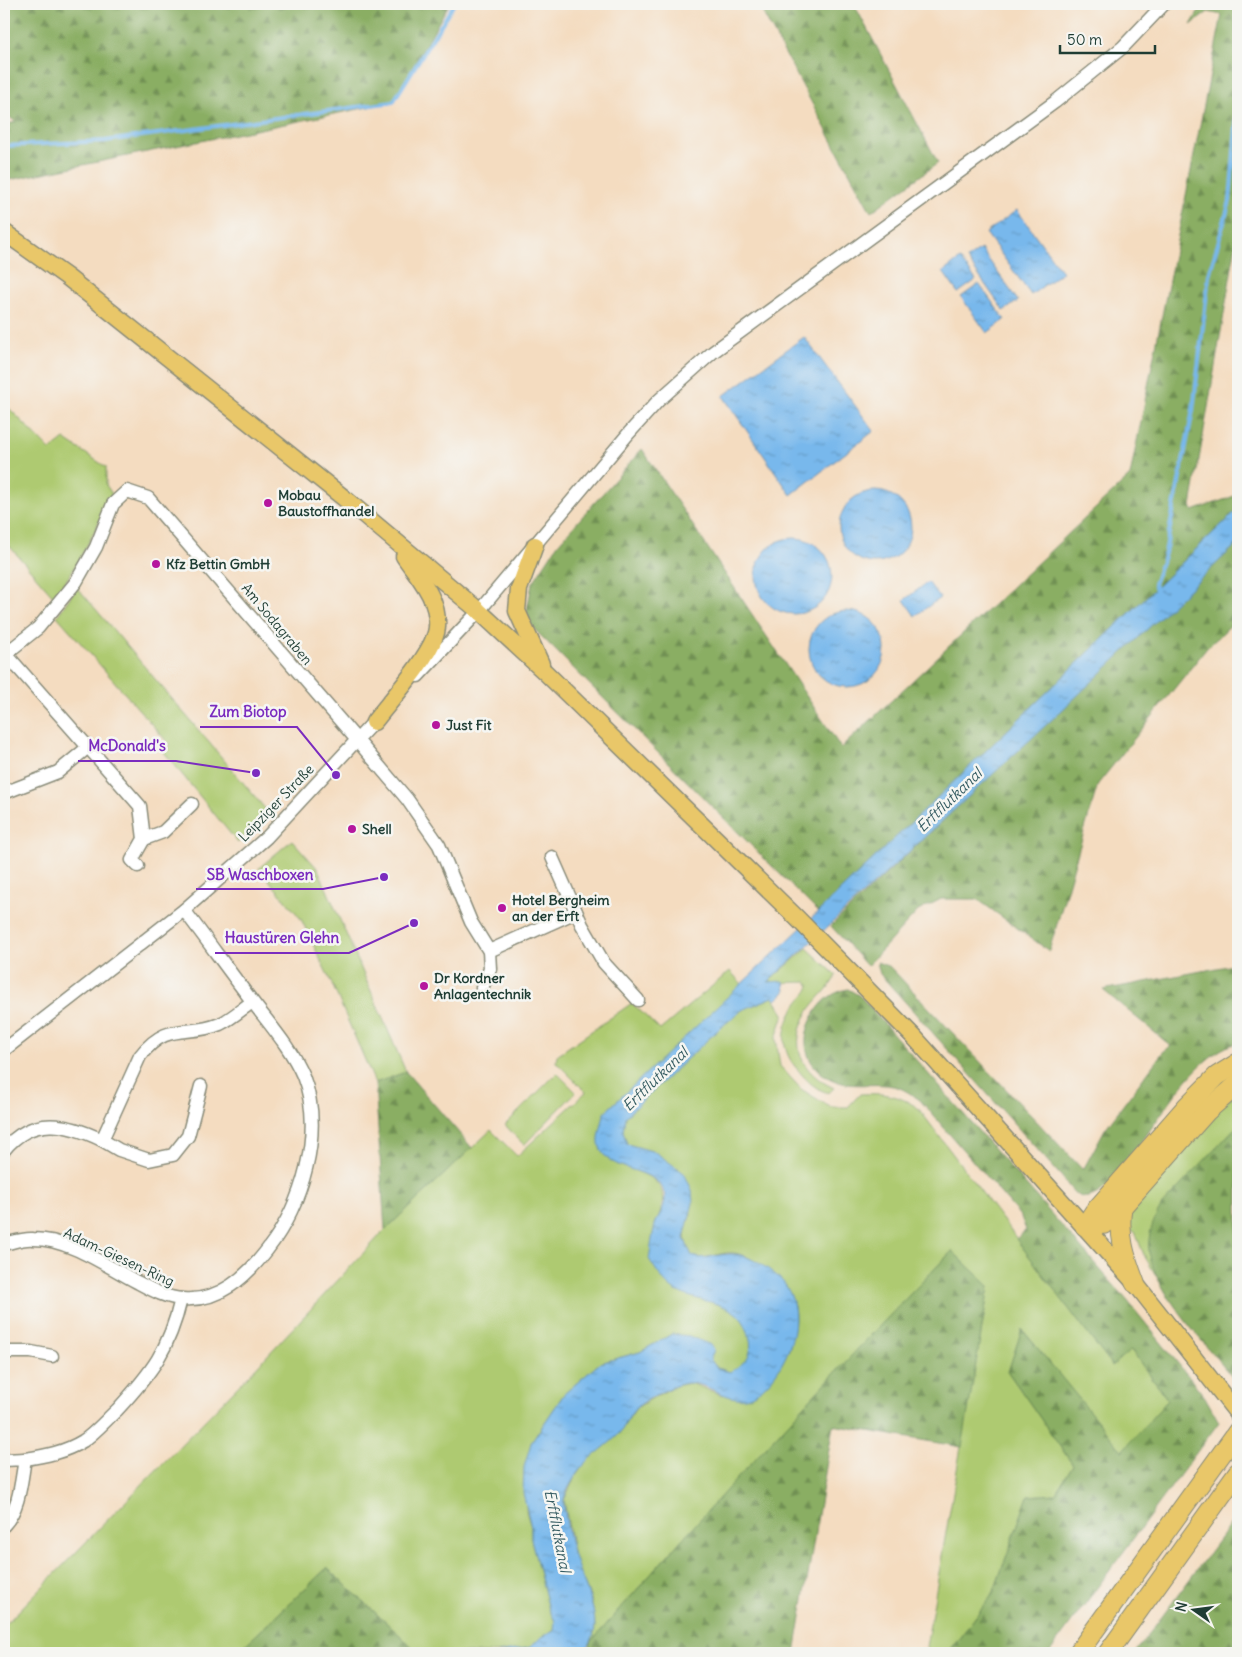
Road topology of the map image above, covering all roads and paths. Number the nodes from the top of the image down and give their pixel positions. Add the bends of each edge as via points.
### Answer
1 (1164, 4) edge
2 (4, 232) edge
3 (393, 540) junction
4 (535, 545) junction
5 (479, 611) junction
6 (5, 655) edge
7 (546, 672) junction
8 (374, 722) junction
9 (357, 740) junction
10 (88, 748) junction
11 (4, 793) edge
12 (192, 804) dead end
13 (144, 838) junction
14 (552, 857) dead end
15 (138, 866) dead end
16 (184, 910) junction
17 (576, 912) junction
18 (489, 951) junction
19 (482, 988) dead end
20 (638, 1000) dead end
21 (252, 1002) junction
22 (4, 1050) edge
23 (1238, 1063) edge
24 (1238, 1084) edge
25 (201, 1086) dead end
26 (102, 1140) junction
27 (4, 1150) edge
28 (1122, 1207) junction
29 (1085, 1226) junction
30 (4, 1244) edge
31 (1135, 1283) junction
32 (181, 1299) junction
33 (4, 1352) edge
34 (52, 1356) dead end
35 (1238, 1414) edge
36 (1238, 1431) edge
37 (25, 1459) junction
38 (4, 1460) edge
39 (1238, 1472) edge
40 (4, 1525) edge
41 (1078, 1653) edge
42 (1108, 1653) edge

1 - 4 street, Leipziger Straße via 1123,47 1055,102 713,352 658,401
2 - 3 main road via 67,277
3 - 5 main road
3 - 8 main road via 428,590 434,604 437,630 418,664
4 - 5 street, Leipziger Straße
4 - 7 main road via 519,589 517,611
5 - 7 main road
5 - 8 street, Leipziger Straße
6 - 9 street, Am Sodagraben via 38,628 76,582 96,547 113,504 127,491 148,498 168,519
6 - 10 street
7 - 29 main road via 826,946 915,1038
8 - 9 street, Leipziger Straße
9 - 16 street, Leipziger Straße via 267,837
9 - 18 street via 407,799 439,845 471,922
10 - 11 street via 58,772
10 - 13 street via 140,806
12 - 13 street via 163,832
13 - 15 street via 132,860
14 - 17 street
16 - 21 street, Adam-Giesen-Ring
16 - 22 street, Leipziger Straße
17 - 18 street
17 - 20 street via 604,963
18 - 19 street via 490,969
21 - 26 street via 222,1024 177,1030 157,1038 148,1046 140,1056
21 - 32 street, Adam-Giesen-Ring via 279,1035 303,1076 312,1131 309,1153 293,1205 281,1230 254,1266 217,1294
23 - 29 highway via 1217,1076 1187,1106
24 - 28 highway via 1207,1111
25 - 26 street via 188,1136 173,1154 149,1160 119,1150
26 - 27 street via 60,1124 20,1133
28 - 29 highway via 1105,1224
28 - 31 highway via 1121,1244
29 - 31 main road
30 - 32 street, Adam-Giesen-Ring via 34,1238 59,1244 166,1296
31 - 35 main road
32 - 37 street via 169,1340 159,1360 144,1381 105,1421 83,1440 57,1453
33 - 34 street
36 - 41 highway
37 - 38 street
37 - 40 street via 19,1495
39 - 42 highway

